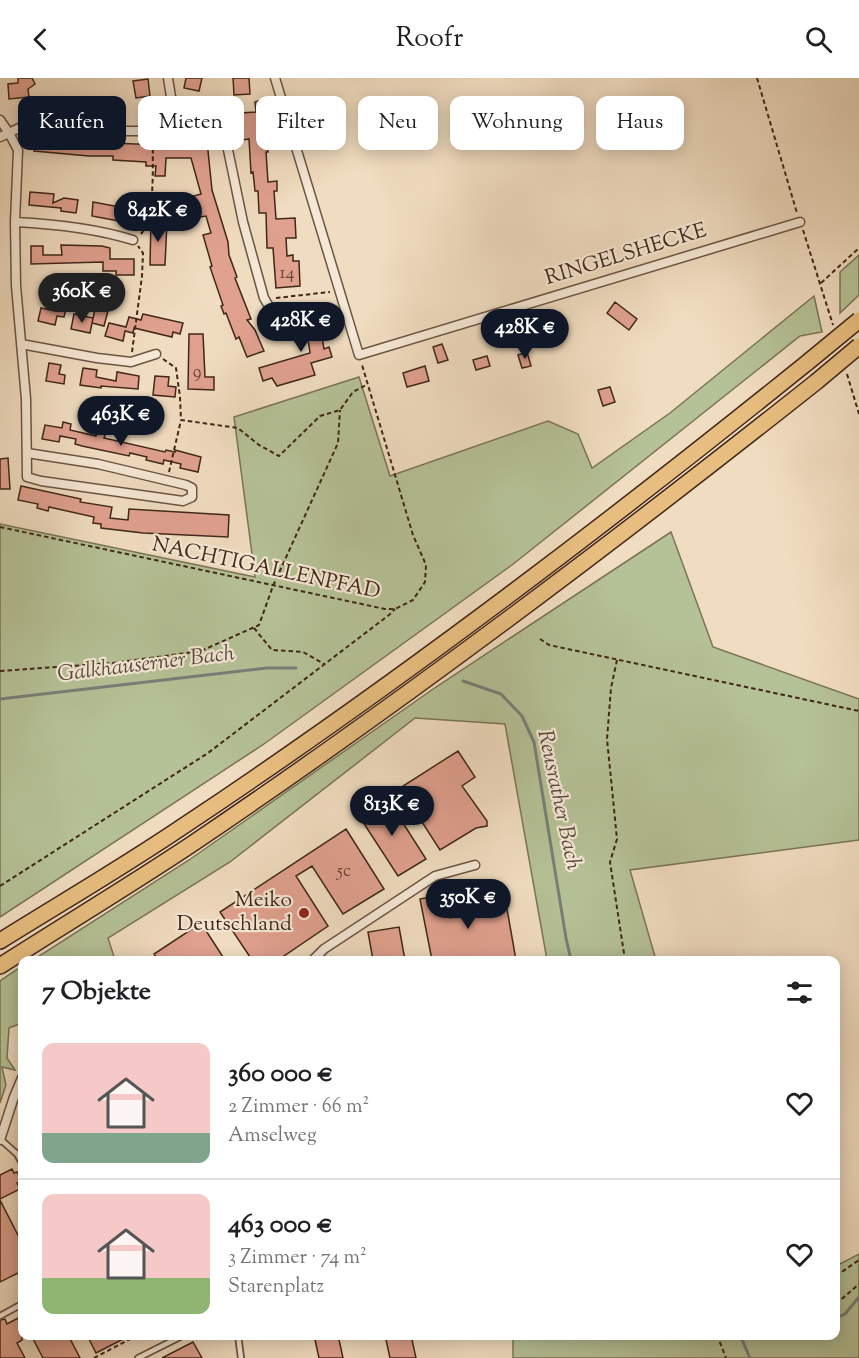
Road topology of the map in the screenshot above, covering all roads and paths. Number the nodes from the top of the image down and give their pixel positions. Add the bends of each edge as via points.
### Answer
1 (168, 78) edge
2 (275, 78) edge
3 (757, 78) edge
4 (171, 96) edge
5 (0, 120) edge
6 (138, 131) edge
7 (9, 132) junction
8 (0, 137) edge
9 (152, 150) edge
10 (228, 150) edge
11 (15, 222) junction
12 (800, 222) junction
13 (133, 240) junction
14 (859, 248) edge
15 (821, 283) junction
16 (340, 291) junction
17 (264, 298) junction
18 (859, 320) edge
19 (832, 322) dead end
20 (280, 326) dead end
21 (21, 344) junction
22 (859, 346) edge
23 (156, 354) joint
24 (359, 354) junction
25 (131, 362) junction
26 (847, 374) dead end
27 (367, 385) junction
28 (340, 410) junction
29 (859, 414) edge
30 (181, 420) junction
31 (27, 453) junction
32 (167, 480) junction
33 (0, 527) edge
34 (273, 586) junction
35 (395, 609) junction
36 (254, 628) junction
37 (540, 639) dead end
38 (617, 660) junction
39 (324, 664) junction
40 (0, 671) edge
41 (859, 711) edge
42 (475, 865) dead end
43 (0, 886) edge
44 (0, 941) edge
45 (317, 956) edge
46 (624, 956) edge
47 (0, 966) edge
48 (18, 1095) edge
49 (0, 1140) edge
50 (18, 1156) edge
51 (859, 1260) edge
52 (840, 1273) edge
53 (859, 1284) edge
54 (840, 1301) edge
55 (18, 1306) edge
56 (0, 1316) edge
57 (128, 1340) edge
58 (174, 1340) edge
59 (238, 1340) edge
60 (719, 1340) edge
61 (94, 1358) edge
62 (138, 1358) edge
63 (241, 1358) edge
64 (726, 1358) edge

1 - 4 street
2 - 16 street
3 - 12 path
5 - 7 street
6 - 7 street via 29,123
7 - 8 street
7 - 11 street via 18,150
9 - 13 path via 149,210 143,233
10 - 17 street
11 - 13 street via 65,225
11 - 21 street
12 - 15 path
12 - 24 street, RINGELSHECKE
13 - 25 path via 143,253
14 - 15 path
15 - 19 path
16 - 17 path
16 - 24 street
17 - 20 street
18 - 44 highway, bridge via 590,535 361,703 181,828
21 - 25 street
21 - 31 street
22 - 47 highway, bridge via 603,550 372,719 190,845
23 - 25 street
23 - 30 path via 176,368
24 - 27 path, NACHTIGALLENPFAD
26 - 29 path
27 - 28 path via 353,392
27 - 35 path, NACHTIGALLENPFAD via 413,535 426,565 425,582 412,600
28 - 30 path via 320,416 279,456 238,428
28 - 34 path via 338,443
30 - 32 path
31 - 32 street
31 - 32 street via 27,477 41,481 183,501 192,497 192,488
33 - 34 path, NACHTIGALLENPFAD
34 - 35 path, NACHTIGALLENPFAD
34 - 36 path via 259,626
35 - 39 path
36 - 39 path via 272,650 303,652
36 - 40 path via 201,651 112,663
37 - 38 path via 549,645
38 - 41 path
38 - 46 path via 607,739 617,839 610,862
39 - 43 path via 208,753
42 - 45 street via 435,876
48 - 49 street
49 - 50 lane
51 - 52 path
53 - 54 path
55 - 56 lane
57 - 61 path
58 - 62 lane
59 - 63 lane
60 - 64 path

